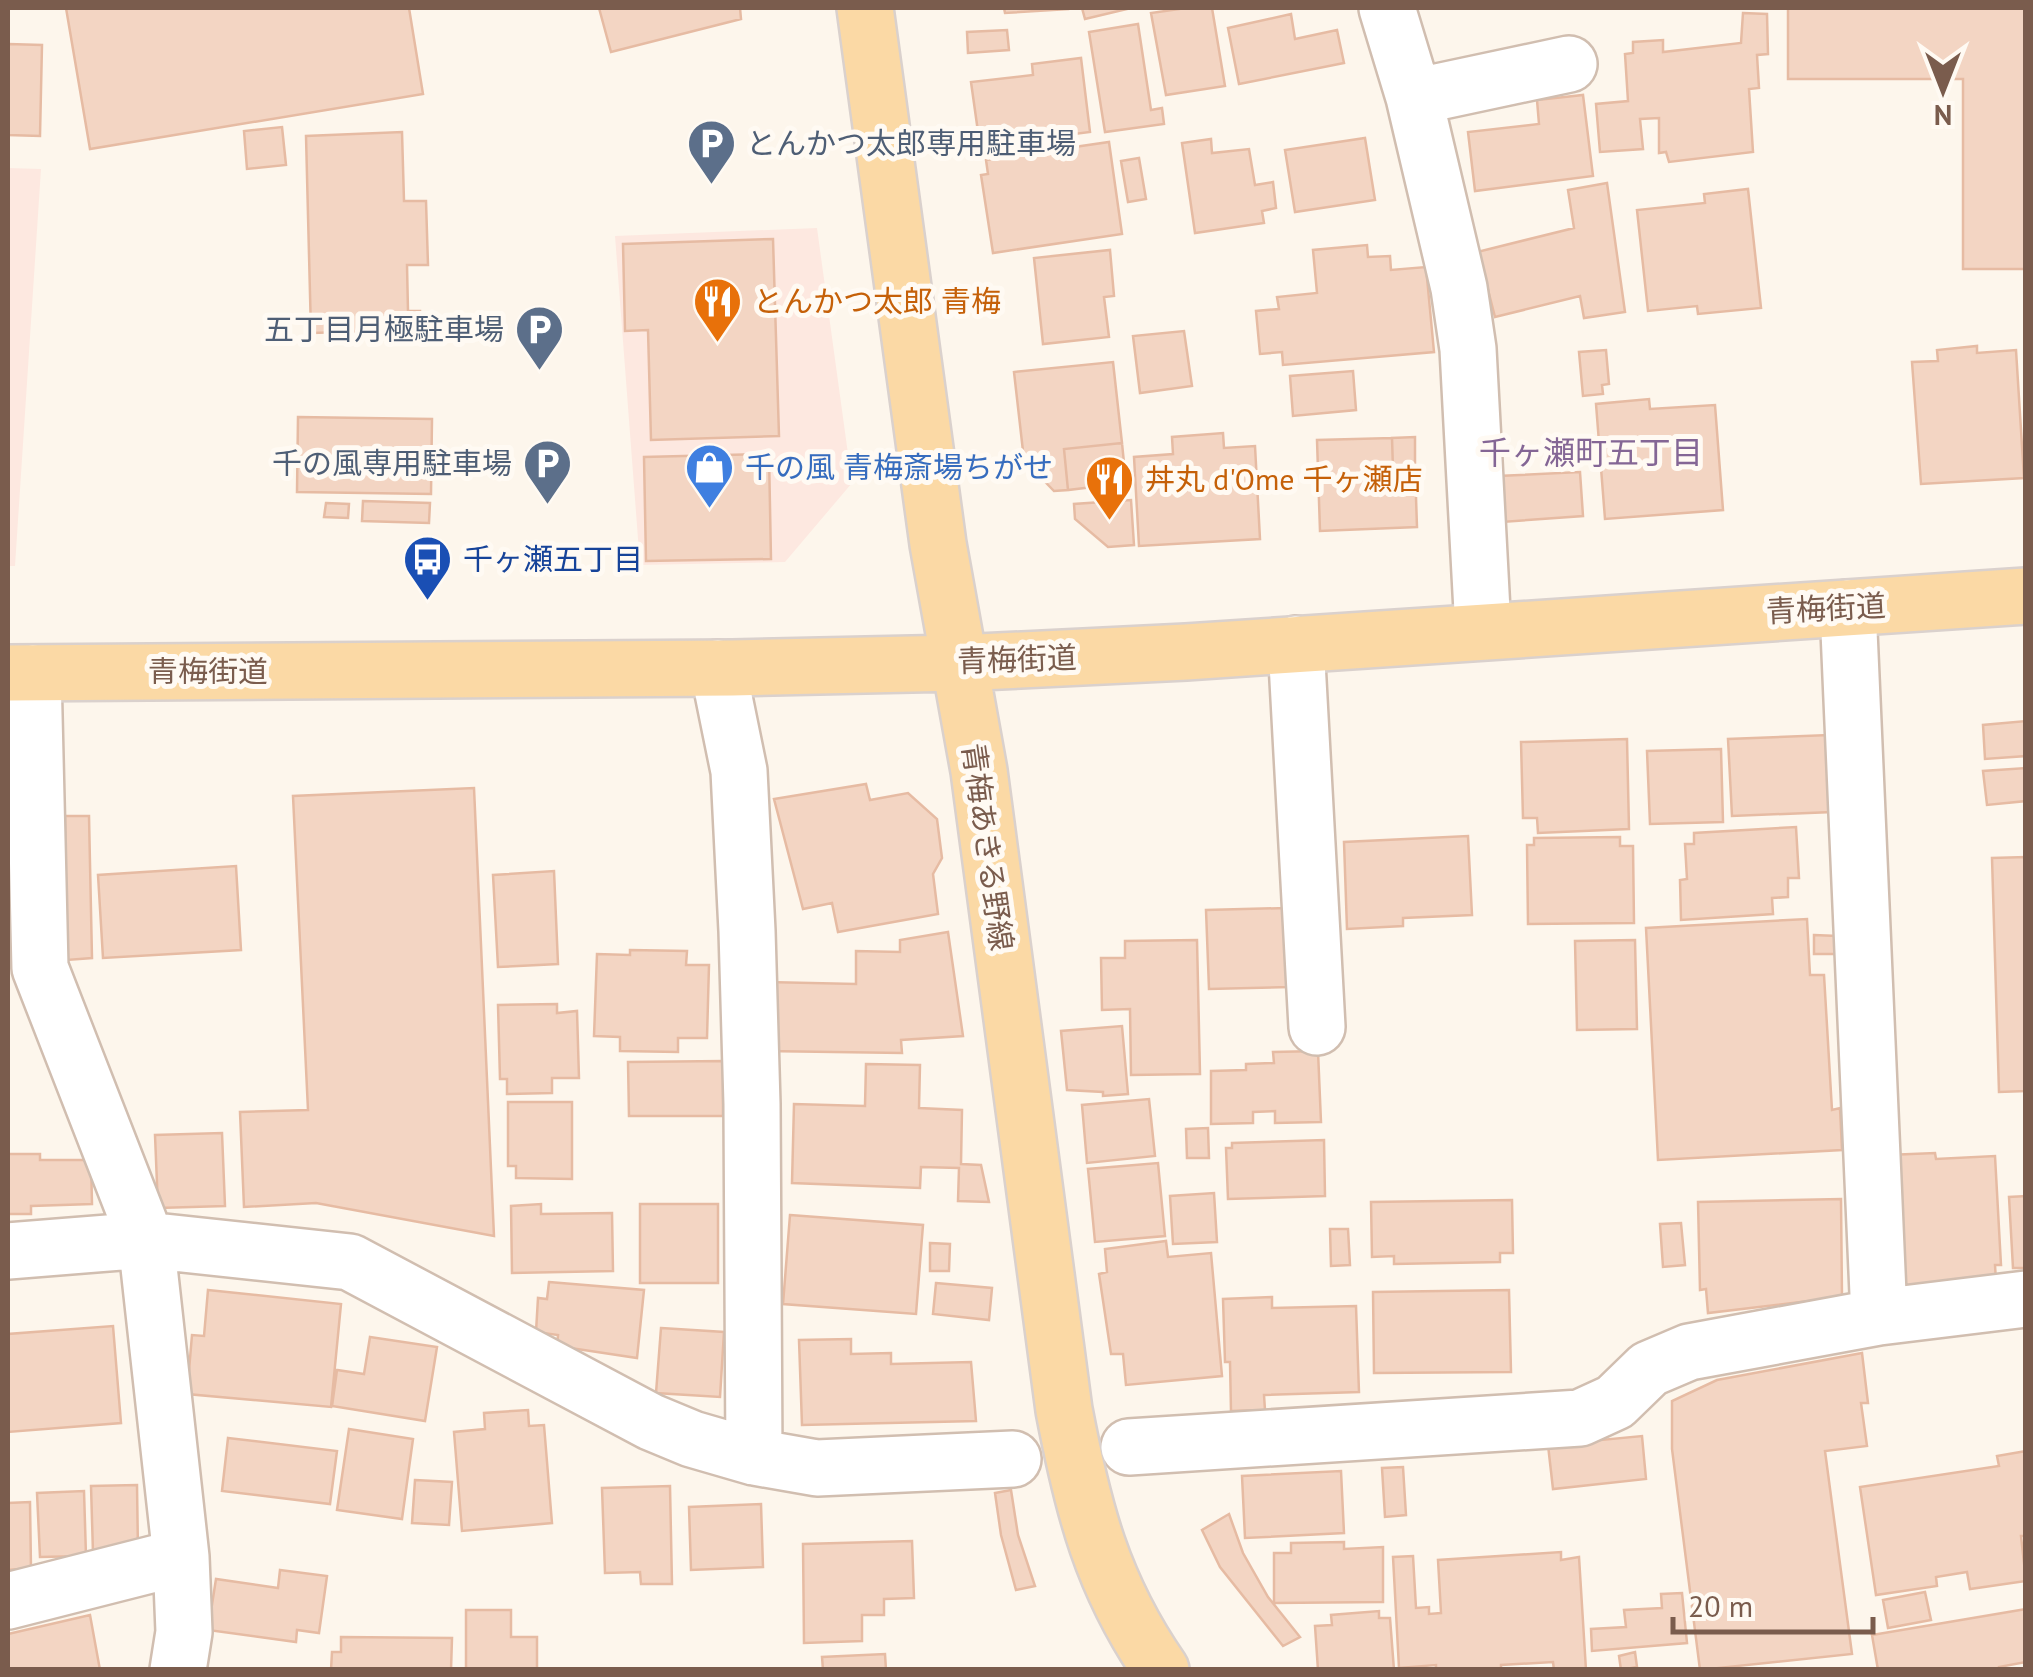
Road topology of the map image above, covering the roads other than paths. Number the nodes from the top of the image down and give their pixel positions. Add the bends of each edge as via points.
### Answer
1 (865, 8) edge
2 (1388, 8) edge
3 (1569, 64) dead end
4 (1414, 97) junction
5 (2026, 596) edge
6 (1848, 608) junction
7 (1483, 630) junction
8 (1296, 644) junction
9 (958, 663) junction
10 (718, 668) junction
11 (20, 673) edge
12 (1316, 1027) dead end
13 (146, 1240) junction
14 (8, 1251) edge
15 (2026, 1299) edge
16 (1879, 1317) junction
17 (1129, 1447) dead end
18 (754, 1457) junction
19 (1013, 1459) dead end
20 (180, 1558) junction
21 (8, 1601) edge
22 (178, 1670) edge
23 (1161, 1670) edge

1 - 9 main road, 青梅あきる野線
2 - 4 street
3 - 4 street
4 - 7 street via 1468,348
5 - 6 main road, 青梅街道
6 - 7 main road, 青梅街道
6 - 16 street
7 - 8 main road, 青梅街道
8 - 9 main road, 青梅街道
8 - 12 street
9 - 10 main road, 青梅街道
9 - 23 main road, 青梅あきる野線 via 979,771 1080,1496 1103,1566
10 - 11 main road, 青梅街道
10 - 18 street via 739,771 746,913
11 - 13 street via 40,968
13 - 14 street
13 - 18 street via 350,1262 651,1422
13 - 20 street
15 - 16 street
16 - 17 street via 1689,1352 1649,1369 1615,1402 1580,1418
18 - 19 street via 817,1468
20 - 21 street
20 - 22 street via 184,1632

